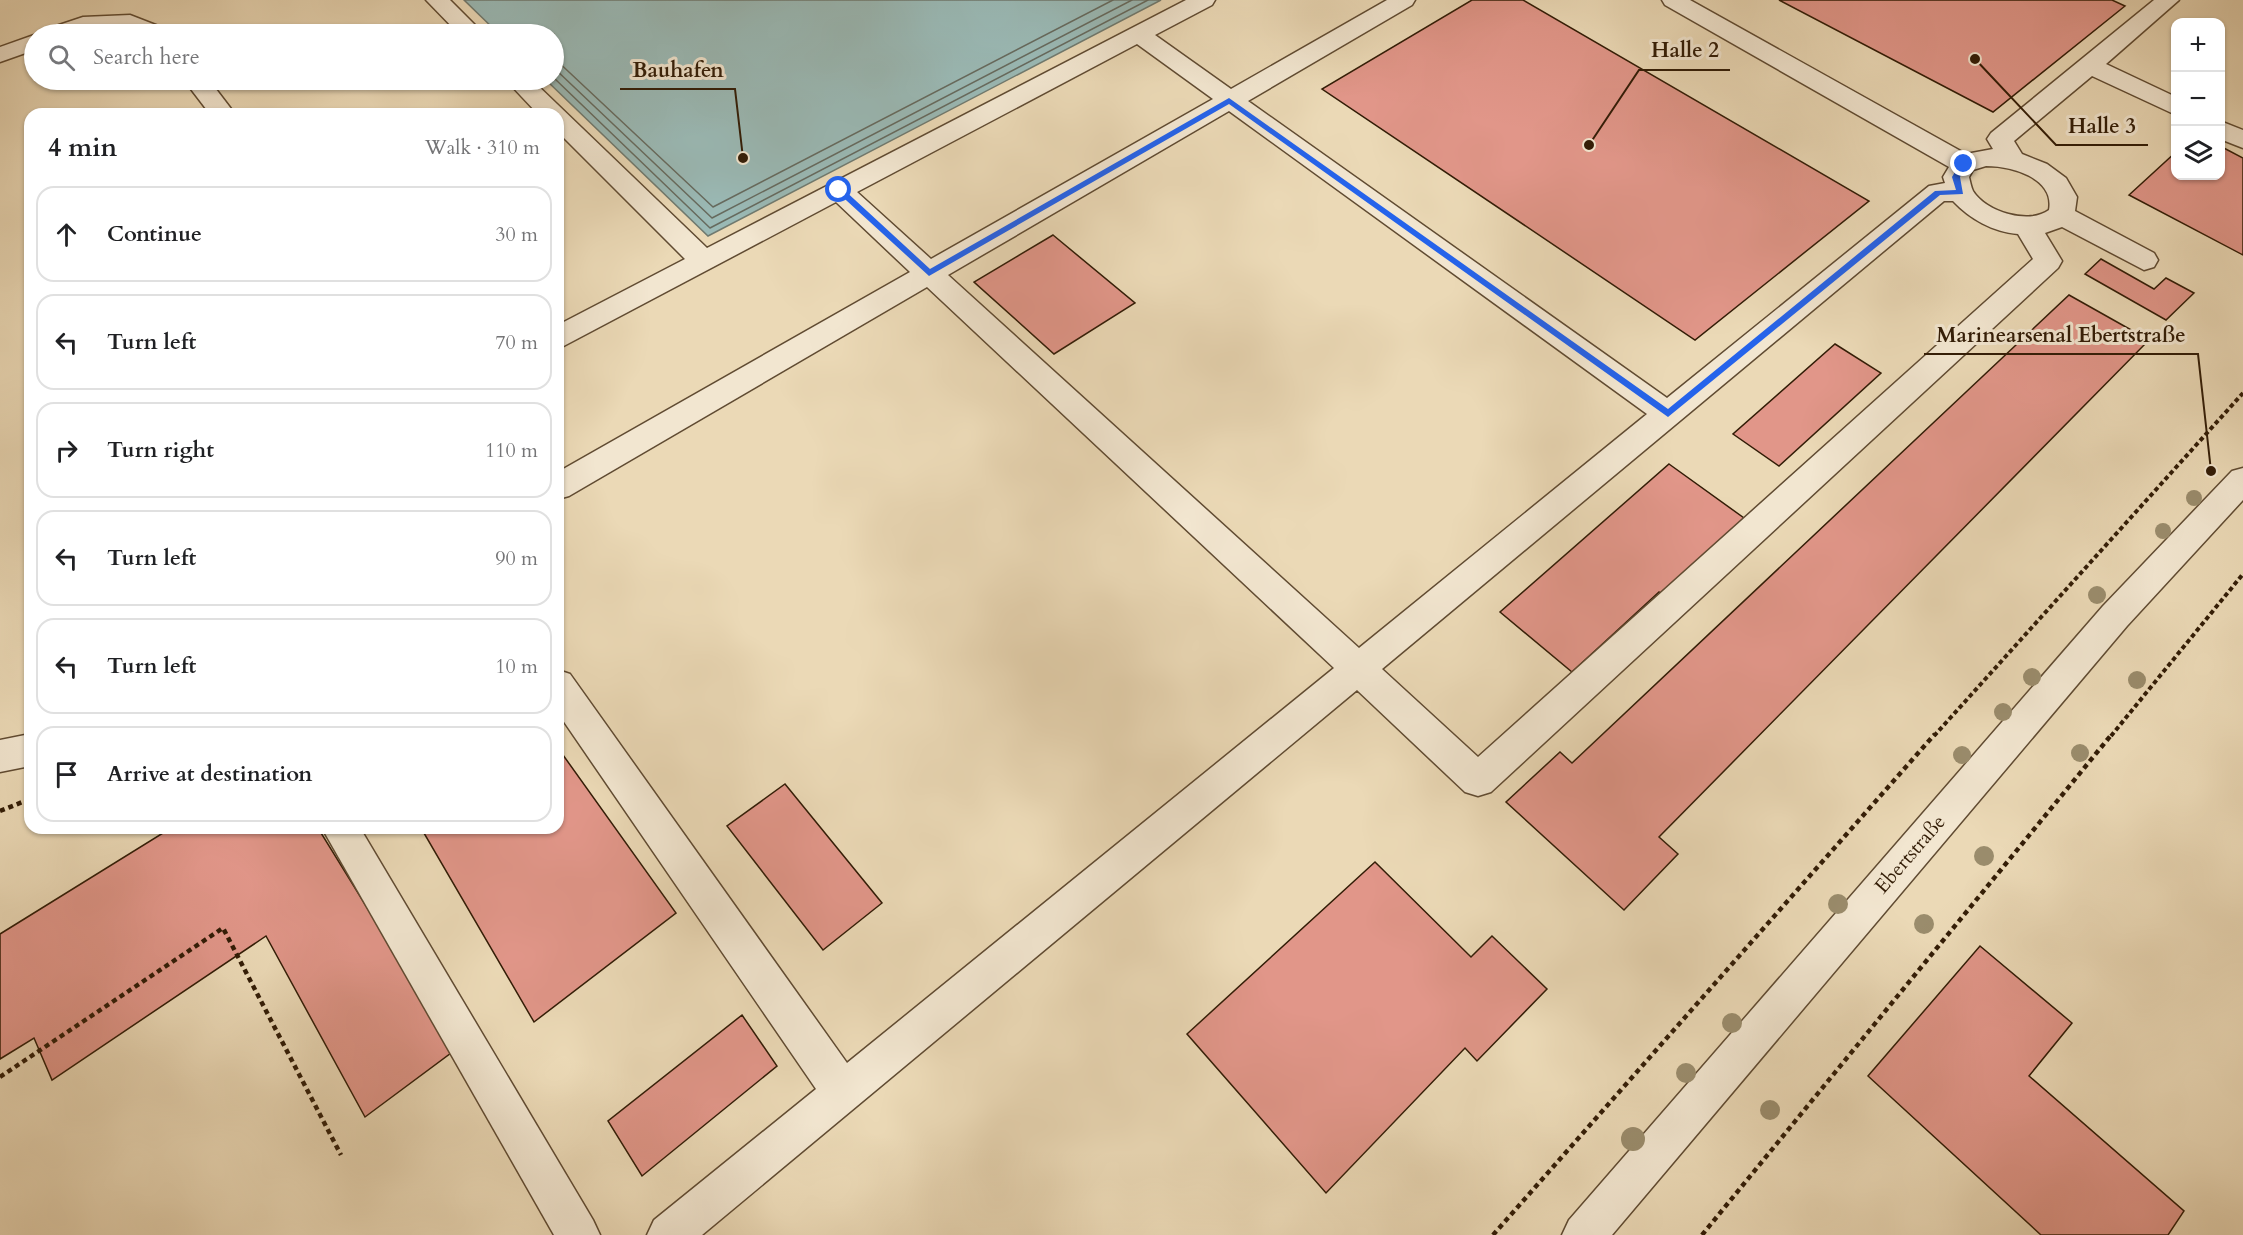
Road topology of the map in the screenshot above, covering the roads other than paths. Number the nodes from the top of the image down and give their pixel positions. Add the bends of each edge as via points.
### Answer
1 (437, 0) edge
2 (1204, 0) edge
3 (1404, 0) edge
4 (1673, 0) edge
5 (2168, 0) edge
6 (82, 24) edge
7 (135, 24) edge
8 (462, 24) edge
9 (1138, 34) junction
10 (24, 46) edge
11 (0, 55) edge
12 (2089, 65) junction
13 (204, 90) edge
14 (528, 90) edge
15 (1229, 100) junction
16 (2171, 105) edge
17 (218, 108) edge
18 (547, 108) edge
19 (564, 124) edge
20 (2225, 131) edge
21 (2243, 140) edge
22 (2012, 159) junction
23 (1964, 164) junction
24 (839, 190) junction
25 (1960, 192) junction
26 (2061, 215) junction
27 (2027, 226) junction
28 (2144, 260) dead end
29 (704, 261) junction
30 (929, 273) junction
31 (564, 335) edge
32 (1668, 414) junction
33 (2243, 480) edge
34 (564, 484) edge
35 (1358, 669) junction
36 (564, 694) edge
37 (24, 751) edge
38 (0, 756) edge
39 (344, 834) edge
40 (843, 1093) junction
41 (578, 1235) edge
42 (669, 1235) edge
43 (1584, 1235) edge

1 - 8 street
2 - 9 street
3 - 15 street
4 - 23 street
5 - 12 street
6 - 7 street
9 - 15 street
9 - 24 street
10 - 11 street
12 - 16 street
12 - 22 street via 2000,139
13 - 17 street
14 - 18 street
15 - 30 street
15 - 32 street
19 - 29 street
20 - 21 street
22 - 23 street via 1985,157
22 - 26 street via 2044,173 2056,184 2064,195
23 - 25 street via 1956,177
24 - 29 street
24 - 30 street
25 - 27 street via 1980,212
25 - 32 street via 1938,192
26 - 27 street via 2041,225
26 - 28 street
27 - 35 street via 2048,261 1478,780
29 - 31 street
30 - 34 street
30 - 35 street
32 - 35 street
33 - 43 street, Ebertstraße via 2115,616
35 - 40 street
36 - 40 street
37 - 38 street
39 - 41 street
40 - 42 street

